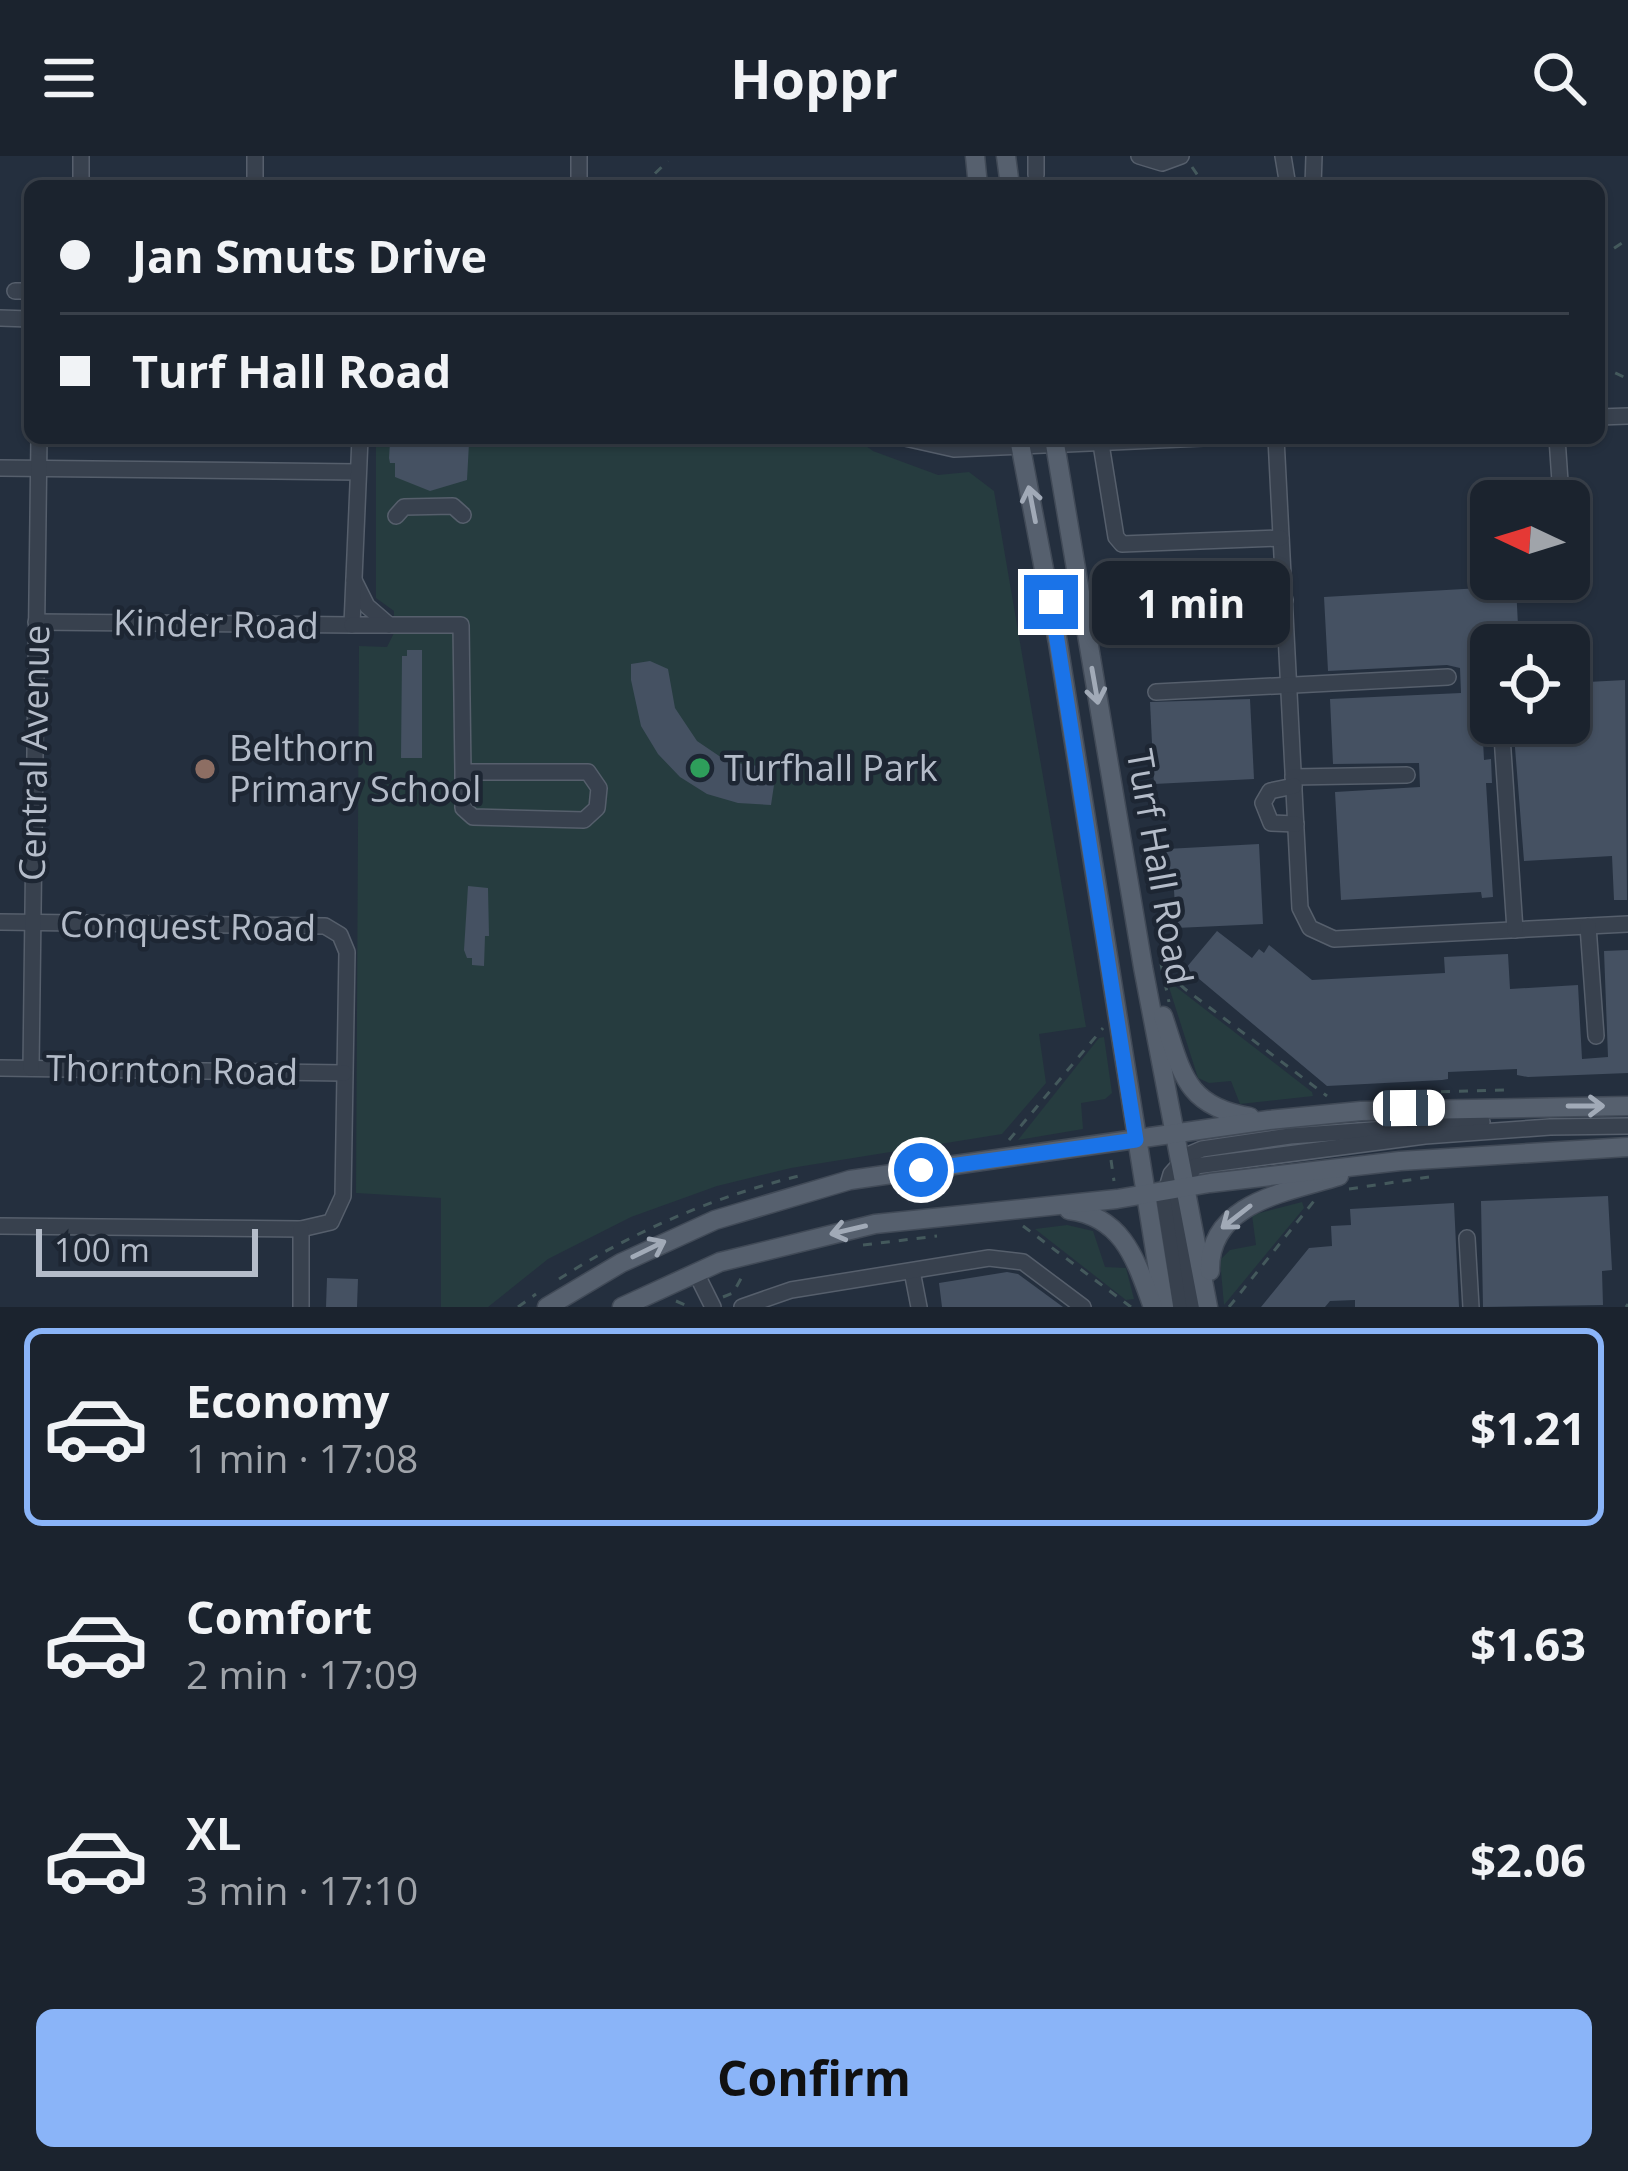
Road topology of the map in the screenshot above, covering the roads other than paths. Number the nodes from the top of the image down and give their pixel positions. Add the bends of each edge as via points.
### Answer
1 (1036, 156) edge
2 (1139, 156) edge
3 (1182, 156) edge
4 (1036, 175) dead end
5 (39, 444) edge
6 (359, 444) edge
7 (924, 444) edge
8 (998, 444) edge
9 (1020, 444) edge
10 (1054, 444) edge
11 (1099, 444) edge
12 (1276, 444) edge
13 (1557, 444) edge
14 (0, 468) edge
15 (38, 468) junction
16 (357, 472) junction
17 (1560, 480) edge
18 (463, 515) dead end
19 (396, 516) dead end
20 (1281, 538) junction
21 (353, 578) junction
22 (1285, 601) junction
23 (1148, 609) dead end
24 (36, 622) junction
25 (352, 625) junction
26 (389, 625) junction
27 (1448, 676) dead end
28 (1289, 686) junction
29 (1156, 692) dead end
30 (1503, 744) edge
31 (463, 772) junction
32 (1407, 775) dead end
33 (1294, 781) junction
34 (1296, 824) junction
35 (0, 922) edge
36 (32, 922) junction
37 (1628, 924) edge
38 (1588, 926) junction
39 (1515, 929) junction
40 (1151, 962) junction
41 (1596, 1036) dead end
42 (0, 1068) edge
43 (31, 1068) junction
44 (344, 1072) junction
45 (1628, 1106) edge
46 (1269, 1120) junction
47 (1628, 1126) edge
48 (1177, 1135) junction
49 (1136, 1140) junction
50 (1628, 1147) edge
51 (1384, 1162) junction
52 (1181, 1180) junction
53 (1144, 1194) junction
54 (1046, 1215) junction
55 (0, 1226) edge
56 (301, 1229) junction
57 (1467, 1238) dead end
58 (912, 1271) junction
59 (696, 1273) junction
60 (712, 1305) edge
61 (301, 1307) edge
62 (548, 1307) edge
63 (622, 1307) edge
64 (742, 1307) edge
65 (919, 1307) edge
66 (1083, 1307) edge
67 (1153, 1307) edge
68 (1163, 1307) edge
69 (1181, 1307) edge
70 (1194, 1307) edge
71 (1210, 1307) edge
72 (1471, 1307) edge

1 - 4 street
2 - 3 street via 1162,163
5 - 15 street, Central Avenue
6 - 16 street, Kinder Road
7 - 8 street
49 -> 9 main road, Turf Hall Road
10 -> 40 main road, Turf Hall Road
11 - 20 street via 1122,544
12 - 20 street
13 - 17 street
14 - 15 street
15 - 16 street
15 - 24 street, Central Avenue
16 - 21 street, Kinder Road
18 - 19 street via 438,505 404,507
20 - 22 street
21 - 25 street, Kinder Road
21 - 26 street
22 - 23 street
22 - 28 street
24 - 25 street, Kinder Road
24 - 36 street, Central Avenue
25 - 26 street
26 - 31 street via 460,625
27 - 28 street
28 - 29 street
28 - 33 street
30 - 39 street
31 - 31 street via 588,772 599,799 584,820 473,817 463,808
32 - 33 street
33 - 34 street
33 - 34 street via 1263,803 1271,823
34 - 39 street via 1300,908 1321,936
35 - 36 street, Conquest Road
36 - 43 street, Central Avenue
36 - 44 street, Conquest Road via 334,930 347,952
37 - 38 street
38 - 39 street
38 - 41 street
40 - 46 main road via 1193,1091 1215,1108
40 - 48 main road, Turf Hall Road
42 - 43 street, Thornton Road
43 - 44 street, Thornton Road
44 - 56 street, Conquest Road via 344,1196 331,1222
46 -> 45 main road via 1409,1108
46 - 48 main road
47 - 52 street via 1378,1127 1202,1149
48 - 49 main road
48 - 52 main road, Turf Hall Road
49 - 53 main road, Turf Hall Road
62 -> 49 main road via 676,1236 808,1190
50 - 51 main road
51 - 52 main road
51 -> 71 main road via 1235,1213 1210,1253
52 - 53 main road
52 - 69 street via 1164,1208
52 - 70 street
52 - 71 main road, Turf Hall Road
53 - 54 main road
53 - 68 main road, Turf Hall Road
54 -> 59 main road via 875,1224
54 - 67 main road via 1095,1217 1126,1240
55 - 56 street
56 - 61 street
57 - 72 street
58 - 64 street via 790,1290
58 - 65 street
58 - 66 street via 1015,1259
59 - 60 street
59 - 63 main road

